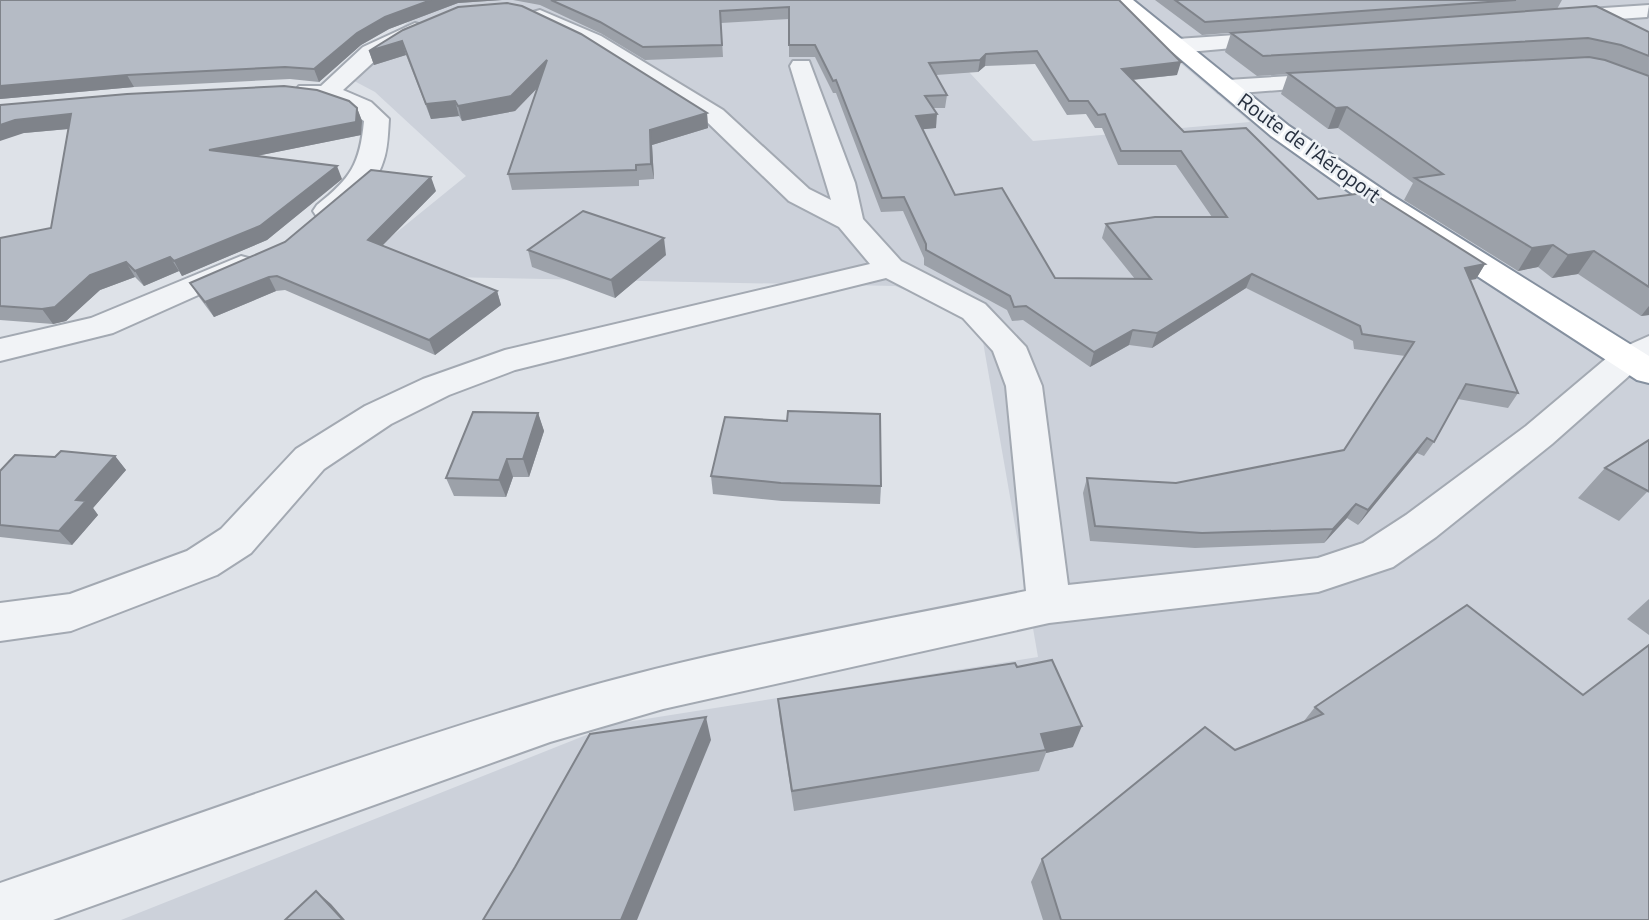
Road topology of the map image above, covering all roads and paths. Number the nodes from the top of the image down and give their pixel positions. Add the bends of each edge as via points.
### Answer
1 (1121, 0) edge
2 (510, 8) edge
3 (1647, 10) dead end
4 (445, 17) edge
5 (1539, 19) edge
6 (1302, 37) edge
7 (1177, 46) junction
8 (801, 66) dead end
9 (1355, 79) edge
10 (1227, 87) junction
11 (278, 90) edge
12 (327, 93) junction
13 (849, 221) junction
14 (310, 224) edge
15 (267, 254) edge
16 (890, 268) junction
17 (0, 350) edge
18 (1642, 359) edge
19 (1049, 605) junction
20 (0, 622) edge
21 (0, 911) edge

1 - 7 highway, Route de l'Aéroport
2 - 13 street via 532,12 593,41 683,94 714,115 799,195
3 - 5 street
4 - 12 street via 371,52
6 - 7 street
7 - 10 highway, Route de l'Aéroport
8 - 13 street via 841,183
9 - 10 street
10 - 18 highway, Route de l'Aéroport via 1280,131 1381,201
11 - 12 street
12 - 14 street via 367,108 377,119 374,157 362,179
13 - 16 street
15 - 17 street via 101,326
16 - 19 street via 974,311 1009,347 1024,386
16 - 20 street via 505,361 436,387 378,415 310,459 236,541 202,563 71,612
18 - 19 street via 1377,555 1318,575
19 - 21 street via 663,688 550,720

